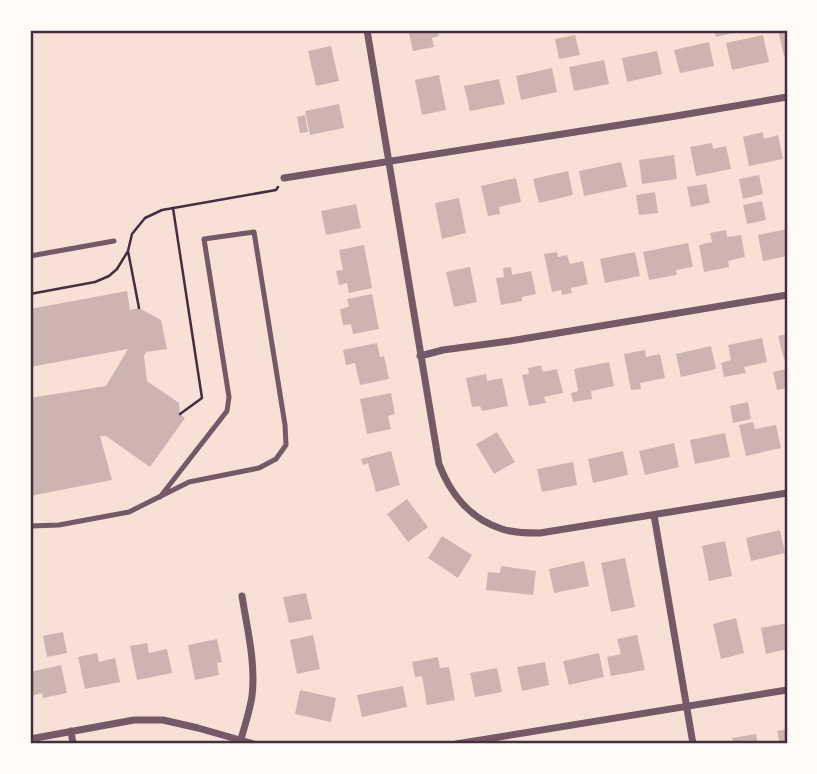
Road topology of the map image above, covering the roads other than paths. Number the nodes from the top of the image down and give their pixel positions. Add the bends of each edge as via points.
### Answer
1 (367, 30) edge
2 (787, 97) edge
3 (388, 162) junction
4 (284, 178) road end
5 (114, 241) dead end
6 (30, 256) edge
7 (787, 295) edge
8 (420, 355) junction
9 (787, 493) edge
10 (160, 497) junction
11 (654, 515) junction
12 (30, 526) edge
13 (242, 596) dead end
14 (787, 690) edge
15 (686, 706) junction
16 (71, 731) junction
17 (30, 739) edge
18 (241, 739) junction
19 (73, 744) edge
20 (254, 744) edge
21 (456, 744) edge
22 (692, 744) edge

1 - 3 street
2 - 3 street
3 - 4 street
3 - 8 street
5 - 6 lane
7 - 8 street
8 - 11 street via 445,481 466,508 486,522 502,530 540,533
9 - 11 street
10 - 10 lane via 189,482 259,468 276,459 286,445 254,232 204,239 229,397 227,411
10 - 12 lane via 129,513
11 - 15 street
13 - 18 street via 253,678
14 - 15 street
15 - 21 street
15 - 22 street
16 - 17 street
16 - 18 street via 163,720
16 - 19 street
18 - 20 street

